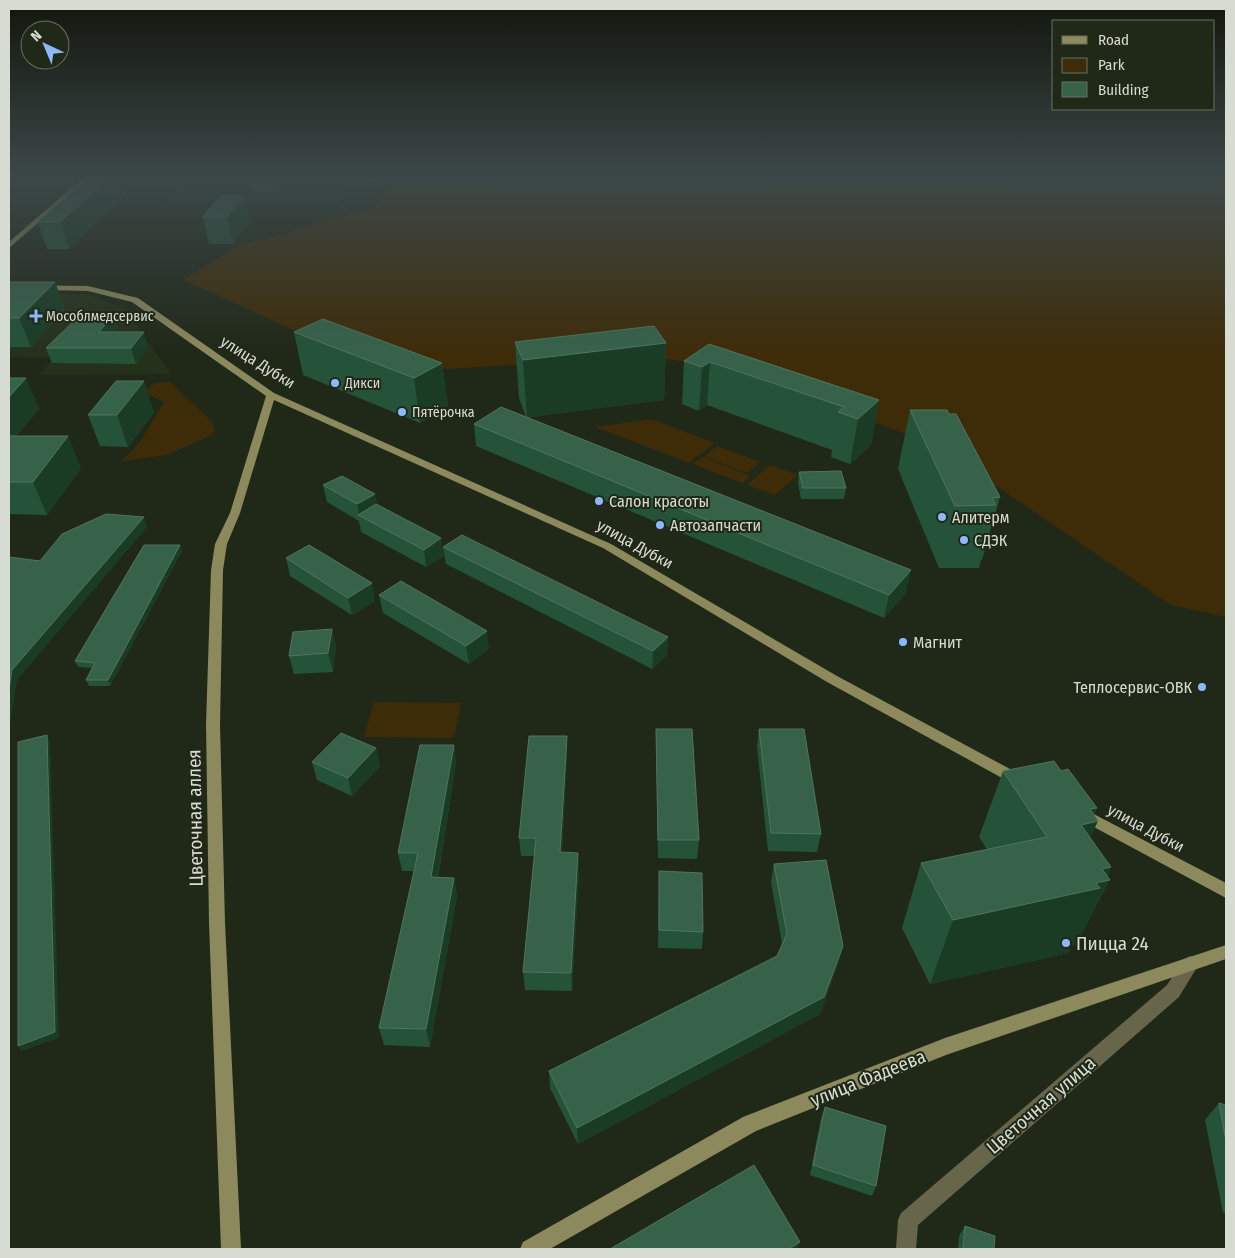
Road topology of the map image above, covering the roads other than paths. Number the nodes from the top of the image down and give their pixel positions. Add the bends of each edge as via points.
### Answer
1 (21, 236) edge
2 (9, 246) edge
3 (9, 287) edge
4 (271, 395) junction
5 (1035, 789) edge
6 (1070, 808) edge
7 (1226, 891) edge
8 (1226, 952) edge
9 (1190, 964) junction
10 (231, 1249) edge
11 (530, 1249) edge
12 (906, 1249) edge

1 - 2 street
3 - 4 street, улица Дубки via 90,288 135,300
4 - 5 street, улица Дубки via 607,546 832,679
4 - 10 street, Цветочная аллея via 235,513 221,544 217,570 213,724 217,923
6 - 7 street, улица Дубки
8 - 9 street, улица Фадеева
9 - 11 street, улица Фадеева via 945,1047 750,1124
9 - 12 street, Цветочная улица via 1173,991 908,1220

